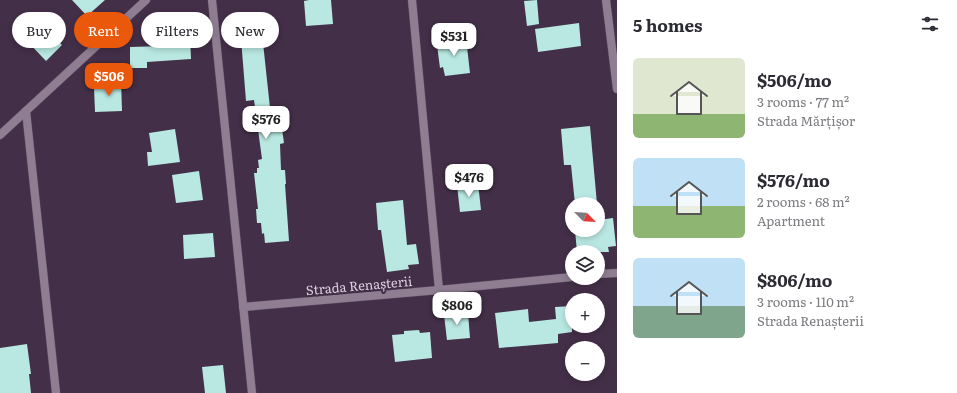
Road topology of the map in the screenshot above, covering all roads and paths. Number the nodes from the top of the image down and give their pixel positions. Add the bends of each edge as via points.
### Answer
1 (146, 0) edge
2 (212, 0) edge
3 (412, 0) edge
4 (606, 0) edge
5 (617, 89) edge
6 (26, 111) junction
7 (0, 135) edge
8 (617, 273) edge
9 (605, 274) edge
10 (565, 278) edge
11 (439, 290) junction
12 (243, 307) junction
13 (56, 393) edge
14 (252, 393) edge

1 - 6 street
2 - 12 street
3 - 11 street
4 - 5 street
6 - 7 street
6 - 13 street
8 - 9 street
10 - 11 street, Strada Renașterii
11 - 12 street, Strada Renașterii
12 - 14 street

